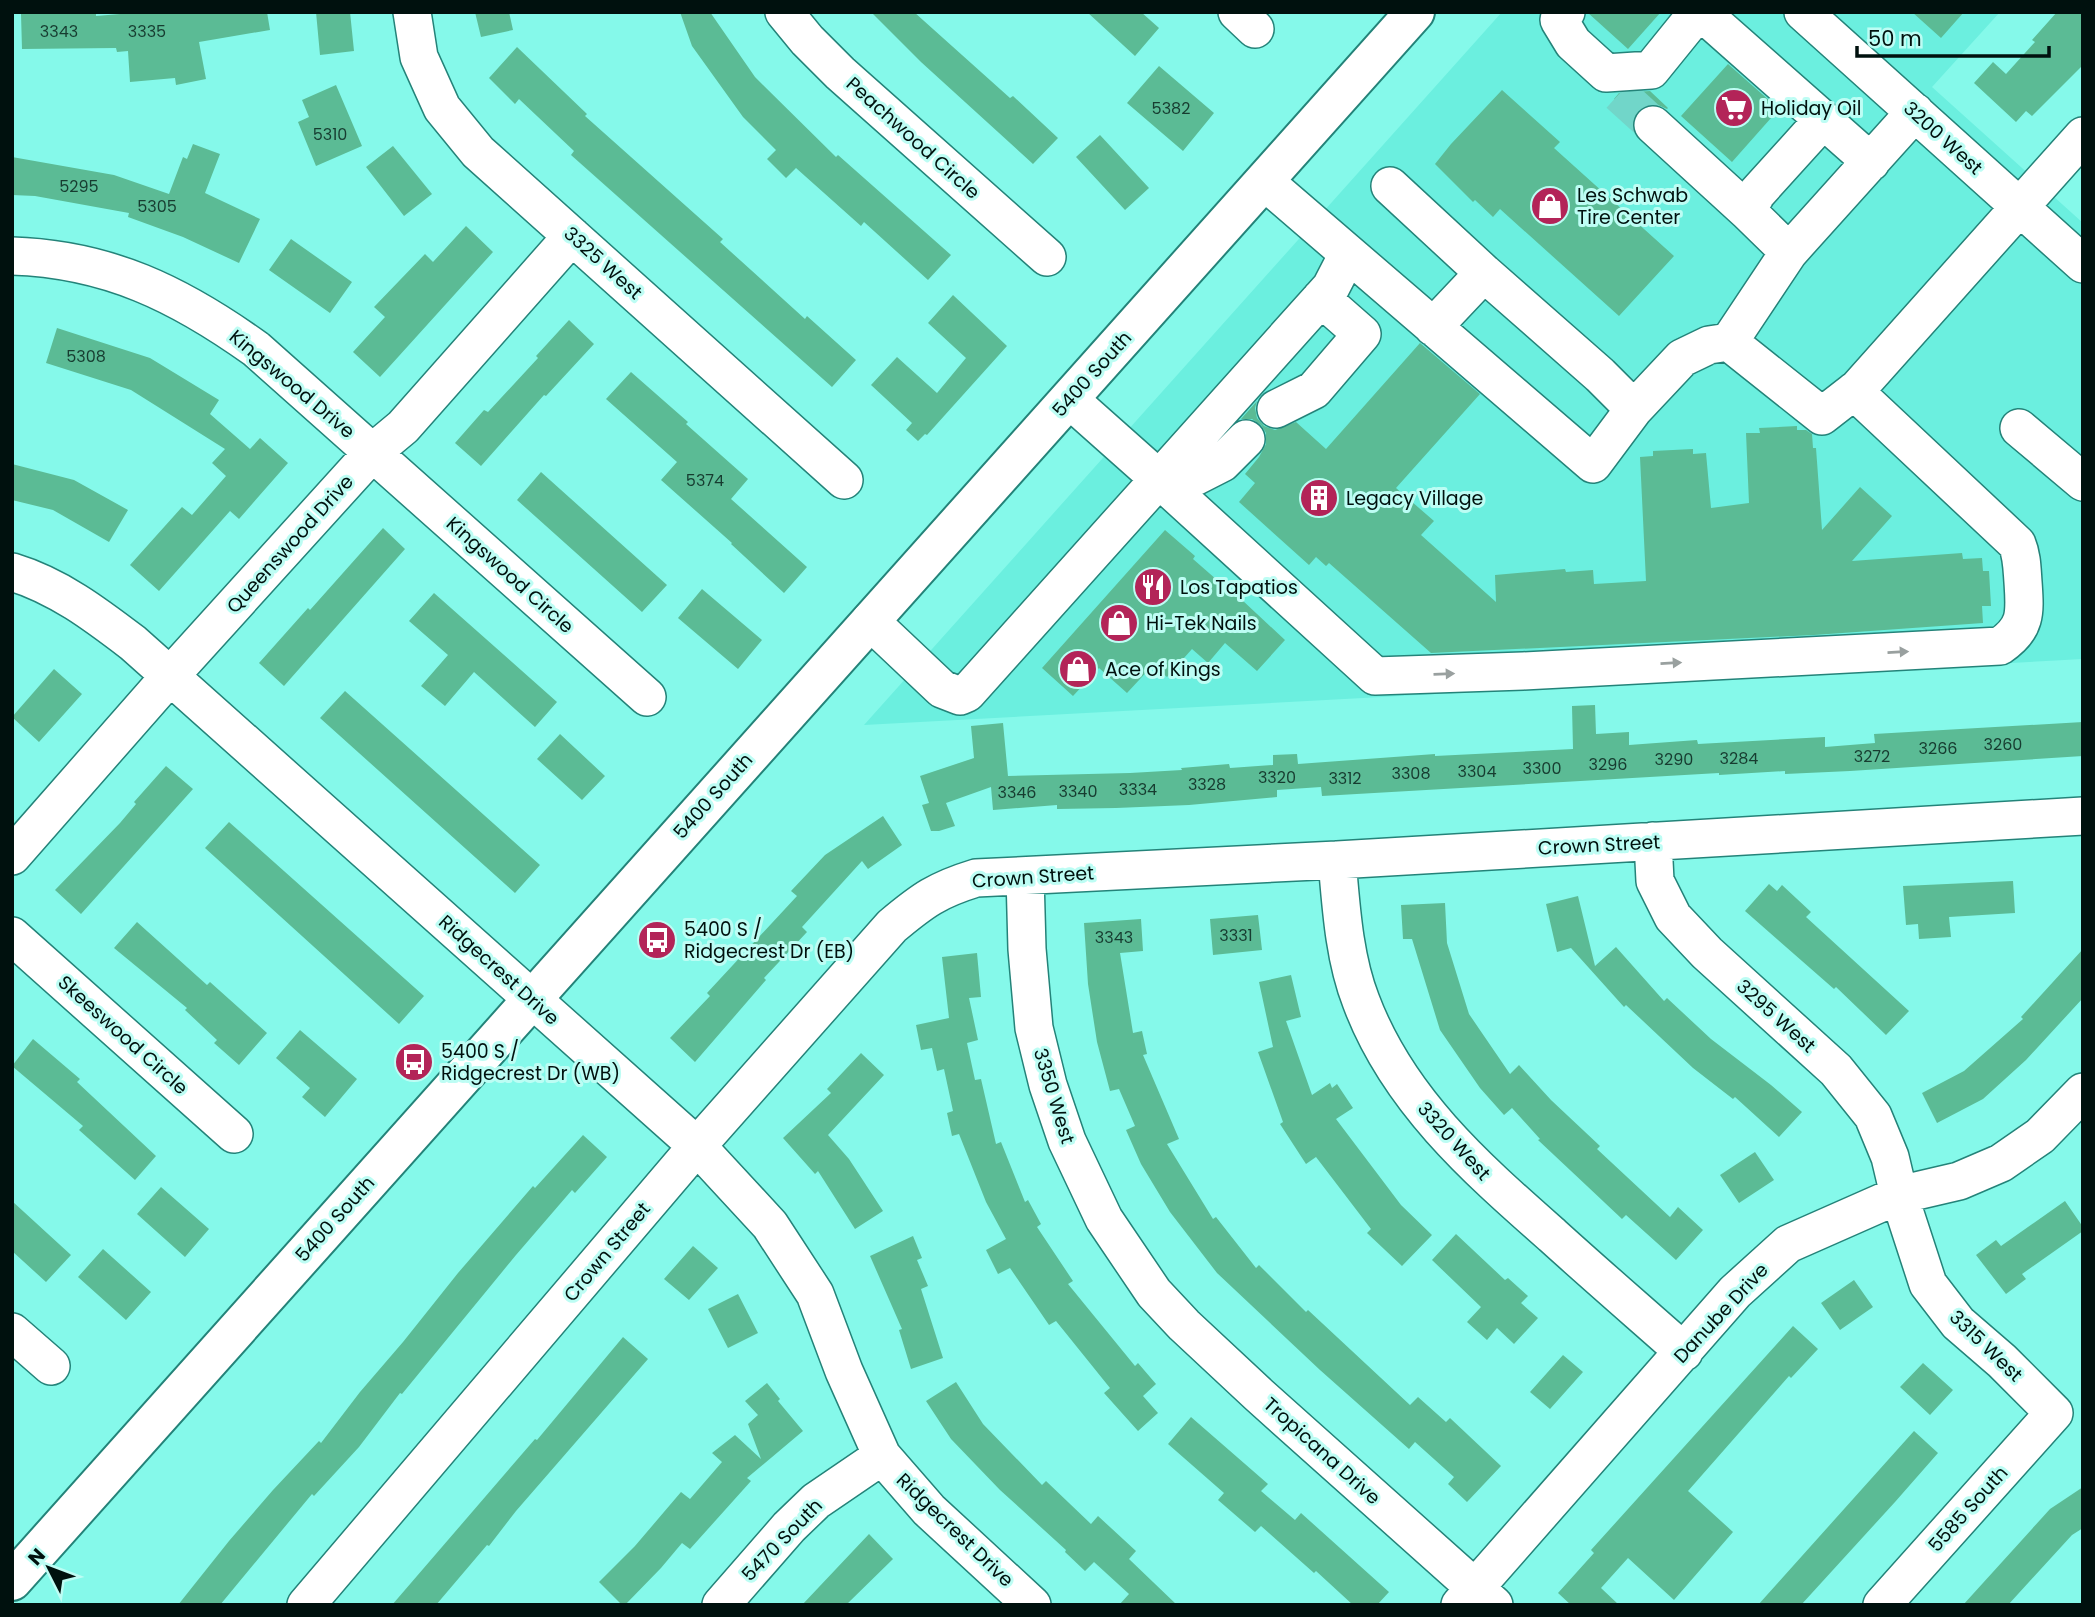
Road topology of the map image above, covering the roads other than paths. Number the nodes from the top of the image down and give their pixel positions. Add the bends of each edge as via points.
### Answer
1 (412, 12) edge
2 (783, 12) edge
3 (1415, 12) edge
4 (1566, 12) edge
5 (1700, 12) edge
6 (1803, 12) edge
7 (1915, 113) junction
8 (1823, 120) junction
9 (1653, 125) tunnel mouth
10 (2083, 136) edge
11 (1871, 162) junction
12 (1264, 181) junction
13 (1390, 186) dead end
14 (2019, 207) junction
15 (1747, 211) junction
16 (572, 236) junction
17 (1789, 252) junction
18 (1348, 254) junction
19 (12, 256) edge
20 (1047, 257) dead end
21 (2083, 264) edge
22 (1484, 273) junction
23 (1321, 298) junction
24 (1433, 327) junction
25 (1729, 342) junction
26 (1854, 391) junction
27 (1069, 399) junction
28 (1634, 409) junction
29 (1276, 410) dead end
30 (2019, 428) dead end
31 (1246, 439) dead end
32 (373, 452) junction
33 (845, 480) dead end
34 (2083, 482) edge
35 (1165, 484) junction
36 (12, 572) edge
37 (870, 621) junction
38 (170, 676) junction
39 (647, 697) dead end
40 (2083, 816) edge
41 (1653, 841) junction
42 (12, 856) edge
43 (1337, 860) junction
44 (1025, 876) junction
45 (12, 936) edge
46 (531, 999) junction
47 (2083, 1092) edge
48 (234, 1134) dead end
49 (697, 1146) junction
50 (1899, 1195) junction
51 (1154, 1293) joint
52 (12, 1332) edge
53 (1684, 1352) junction
54 (51, 1366) dead end
55 (2054, 1413) joint
56 (882, 1456) junction
57 (12, 1581) edge
58 (1476, 1599) edge
59 (306, 1605) edge
60 (722, 1605) edge
61 (1032, 1605) edge
62 (1882, 1605) edge

1 - 16 street, 3325 West via 419,57 442,108 478,152
2 - 20 street, Peachwood Circle via 840,73
3 - 12 main road, 5400 South
4 - 5 street via 1559,20 1573,43 1613,83 1651,70
5 - 8 street
6 - 7 street, 3200 West
7 - 11 street
7 - 14 street, 3200 West
8 - 11 street
8 - 15 street via 1757,193
9 - 15 street
10 - 14 street
11 - 17 street
12 - 18 street
12 - 27 main road, 5400 South
13 - 22 street
14 - 21 street, 3200 West
14 - 26 street
15 - 17 street
16 - 32 street, Queenswood Drive via 403,426
16 - 33 street, 3325 West
17 - 25 street
18 - 23 street
18 - 24 street
19 - 32 street, Kingswood Drive via 103,268 160,290 214,319 256,349
22 - 24 street
22 - 28 street
23 - 29 street via 1362,334 1314,390
23 - 35 street
24 - 28 street via 1593,464
25 - 26 street via 1822,416
25 - 28 street via 1709,345 1682,358
35 -> 26 street via 1376,676 2000,646 2015,633 2025,613 2017,544
27 - 35 street
27 - 37 main road, 5400 South
30 - 34 street
31 - 35 street via 1222,463
32 - 38 street, Queenswood Drive
32 - 39 street, Kingswood Circle
35 - 37 street via 967,693 952,695 942,689
36 - 38 street, Ridgecrest Drive via 95,614
37 - 46 main road, 5400 South
38 - 42 street, Queenswood Drive
38 - 46 street, Ridgecrest Drive
40 - 41 street, Crown Street
41 - 43 street, Crown Street
41 - 50 street, 3295 West via 1655,881 1673,917 1836,1070 1873,1116
43 - 44 street, Crown Street
43 - 53 street, 3320 West via 1343,930 1360,1000 1392,1066 1438,1129 1488,1179
44 - 49 street, Crown Street via 976,878 923,899 892,926
44 - 51 street, 3350 West via 1034,1028 1048,1085 1067,1141 1104,1219
45 - 48 street, Skeeswood Circle
46 - 49 street, Ridgecrest Drive
46 - 57 main road, 5400 South
47 - 50 street, Danube Drive via 2039,1136 2001,1163 1959,1181
49 - 56 street, Ridgecrest Drive via 770,1225 815,1294
49 - 59 street, Crown Street
50 - 53 street, Danube Drive via 1788,1244 1735,1292
50 - 55 street, 3315 West via 1928,1284 1958,1323
51 - 58 street, Tropicana Drive
52 - 54 street
53 - 58 street, Danube Drive
55 - 62 street, 5585 South
56 - 60 street, 5470 South via 816,1501
56 - 61 street, Ridgecrest Drive via 929,1510

